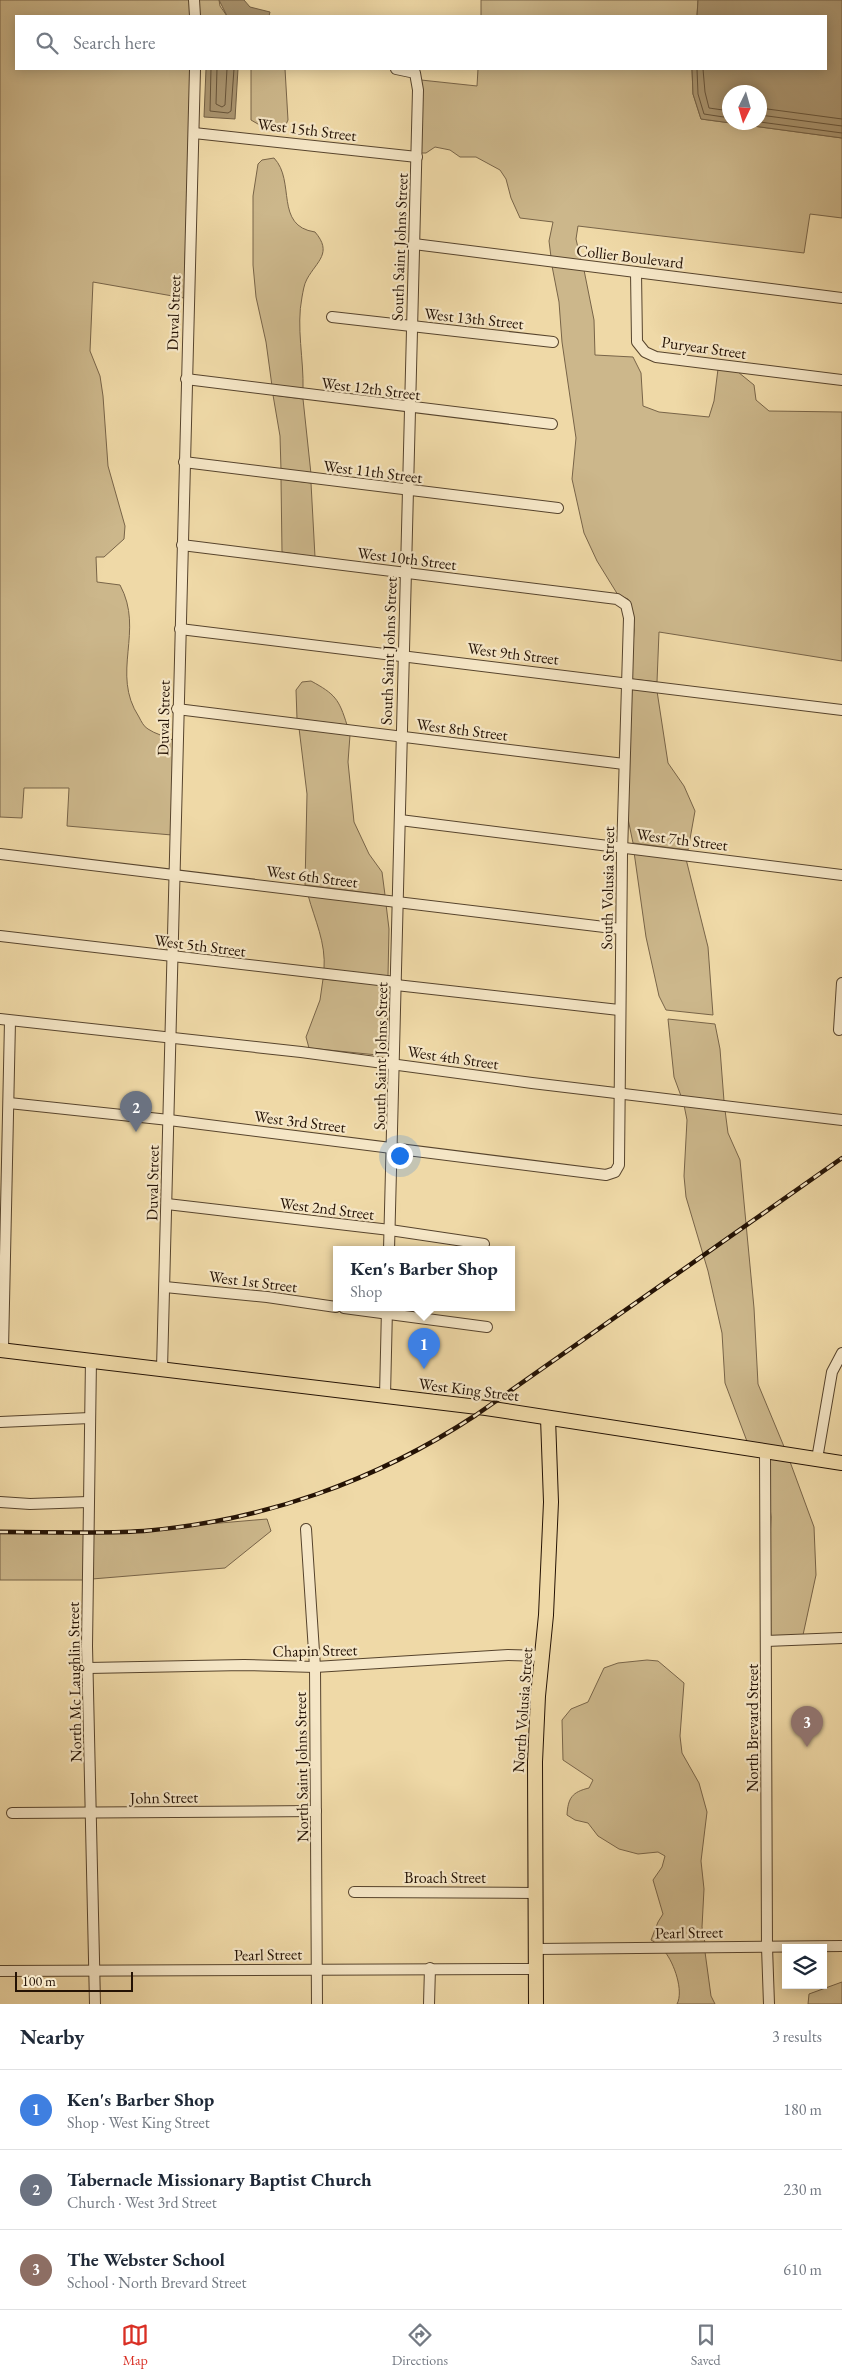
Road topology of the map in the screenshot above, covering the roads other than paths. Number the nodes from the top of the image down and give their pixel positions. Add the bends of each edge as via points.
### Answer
1 (194, 0) edge
2 (195, 15) edge
3 (195, 70) edge
4 (401, 70) edge
5 (194, 133) junction
6 (417, 157) junction
7 (414, 244) junction
8 (636, 272) junction
9 (842, 298) edge
10 (332, 317) dead end
11 (412, 326) junction
12 (553, 342) dead end
13 (186, 379) junction
14 (842, 380) edge
15 (410, 408) junction
16 (552, 424) dead end
17 (184, 462) junction
18 (408, 491) junction
19 (558, 508) dead end
20 (182, 545) junction
21 (406, 573) junction
22 (626, 605) joint
23 (180, 629) junction
24 (403, 655) junction
25 (627, 684) junction
26 (177, 708) junction
27 (842, 710) edge
28 (401, 737) junction
29 (624, 764) junction
30 (400, 820) junction
31 (622, 846) junction
32 (0, 854) edge
33 (175, 874) junction
34 (842, 874) edge
35 (398, 901) junction
36 (620, 928) junction
37 (0, 936) edge
38 (173, 957) junction
39 (396, 983) junction
40 (842, 983) edge
41 (619, 1010) junction
42 (5, 1020) edge
43 (839, 1030) dead end
44 (171, 1039) junction
45 (395, 1064) junction
46 (618, 1092) junction
47 (9, 1103) junction
48 (169, 1120) junction
49 (842, 1120) edge
50 (393, 1148) junction
51 (615, 1172) joint
52 (167, 1204) junction
53 (390, 1230) junction
54 (484, 1244) dead end
55 (390, 1246) edge
56 (165, 1287) junction
57 (333, 1307) edge
58 (387, 1311) edge
59 (487, 1327) dead end
60 (2, 1350) edge
61 (841, 1356) edge
62 (91, 1359) junction
63 (162, 1368) junction
64 (385, 1396) junction
65 (90, 1418) junction
66 (548, 1418) junction
67 (0, 1422) edge
68 (766, 1451) junction
69 (817, 1459) junction
70 (842, 1463) edge
71 (0, 1502) edge
72 (88, 1502) junction
73 (306, 1529) dead end
74 (842, 1638) edge
75 (766, 1641) junction
76 (542, 1656) junction
77 (315, 1667) junction
78 (88, 1668) junction
79 (316, 1810) junction
80 (12, 1813) dead end
81 (92, 1813) junction
82 (354, 1892) dead end
83 (536, 1893) junction
84 (842, 1946) edge
85 (767, 1947) junction
86 (536, 1949) junction
87 (430, 1968) junction
88 (317, 1969) junction
89 (536, 1969) junction
90 (94, 1970) junction
91 (0, 1971) edge
92 (95, 2004) edge
93 (317, 2004) edge
94 (429, 2004) edge
95 (536, 2004) edge
96 (770, 2004) edge

1 - 2 street
3 - 5 street, Duval Street
4 - 6 street, South Saint Johns Street via 415,73 417,79
5 - 6 street, West 15th Street
5 - 13 street, Duval Street
6 - 7 street, South Saint Johns Street
7 - 8 street, Collier Boulevard
7 - 11 street, South Saint Johns Street
8 - 9 street, Collier Boulevard
8 - 14 street, Puryear Street via 637,342 645,352 656,357
10 - 11 street, West 13th Street
11 - 12 street, West 13th Street
11 - 15 street, South Saint Johns Street
13 - 15 street, West 12th Street
13 - 17 street, Duval Street
15 - 16 street, West 12th Street
15 - 18 street, South Saint Johns Street
17 - 18 street, West 11th Street
17 - 20 street, Duval Street
18 - 19 street, West 11th Street
18 - 21 street, South Saint Johns Street
20 - 21 street, West 10th Street
20 - 23 street, Duval Street
21 - 22 street, West 10th Street via 617,599
21 - 24 street, South Saint Johns Street
22 - 25 street, South Volusia Street via 629,618
23 - 24 street, West 9th Street
23 - 26 street, Duval Street
24 - 25 street, West 9th Street
24 - 28 street, South Saint Johns Street
25 - 27 street, West 9th Street
25 - 29 street, South Volusia Street
26 - 28 street, West 8th Street
26 - 33 street, Duval Street
28 - 29 street, West 8th Street
28 - 30 street, South Saint Johns Street
29 - 31 street, South Volusia Street
30 - 31 street, West 7th Street
30 - 35 street, South Saint Johns Street
31 - 34 street, West 7th Street
31 - 36 street, South Volusia Street
32 - 33 street, West 6th Street
33 - 35 street, West 6th Street
33 - 38 street, Duval Street
35 - 36 street, West 6th Street
35 - 39 street, South Saint Johns Street
36 - 41 street, South Volusia Street
37 - 38 street, West 5th Street
38 - 39 street, West 5th Street
38 - 44 street, Duval Street
39 - 41 street, West 5th Street
39 - 45 street, South Saint Johns Street
40 - 43 street
41 - 46 street, South Volusia Street
42 - 44 street, West 4th Street
42 - 47 street
44 - 45 street, West 4th Street
44 - 48 street, Duval Street
45 - 46 street, West 4th Street
45 - 50 street, South Saint Johns Street
46 - 49 street, West 4th Street
46 - 51 street, South Volusia Street via 619,1165
47 - 48 street, West 3rd Street
47 - 60 street
48 - 50 street, West 3rd Street
48 - 52 street, Duval Street
50 - 51 street, West 3rd Street via 606,1175
50 - 53 street, South Saint Johns Street
52 - 53 street, West 2nd Street
52 - 56 street, Duval Street
53 - 54 street, West 2nd Street
53 - 55 street, South Saint Johns Street
56 - 57 street, West 1st Street
56 - 63 street, Duval Street
58 - 59 street
58 - 64 street
60 - 62 main road, West King Street
61 - 69 street via 832,1372
62 - 63 main road, West King Street
62 - 65 street, North Mc Laughlin Street
63 - 64 main road, West King Street
64 - 66 main road, West King Street
65 - 67 street
65 - 72 street, North Mc Laughlin Street
66 - 68 main road, West King Street
66 - 76 main road, North Volusia Street via 551,1502
68 - 69 main road, West King Street
68 - 75 street, North Brevard Street
69 - 70 main road, West King Street
71 - 72 street
72 - 78 street, North Mc Laughlin Street
73 - 77 street, North Saint Johns Street
74 - 75 street
75 - 85 street, North Brevard Street
76 - 77 street, Chapin Street via 508,1655
76 - 83 main road, North Volusia Street via 535,1762
77 - 78 street, Chapin Street
77 - 79 street, North Saint Johns Street
78 - 81 street, North Mc Laughlin Street
79 - 81 street, John Street
79 - 88 street, North Saint Johns Street
80 - 81 street, John Street
81 - 90 street, North Mc Laughlin Street
82 - 83 street, Broach Street
83 - 86 main road, North Volusia Street
84 - 85 street, Pearl Street
85 - 86 street, Pearl Street
85 - 96 street, North Brevard Street
86 - 89 main road, North Volusia Street
87 - 88 street, Pearl Street
87 - 89 street, Pearl Street
87 - 94 street
88 - 90 street, Pearl Street
88 - 93 street, North Saint Johns Street
89 - 95 main road, North Volusia Street
90 - 91 street, Pearl Street
90 - 92 street, North Mc Laughlin Street

